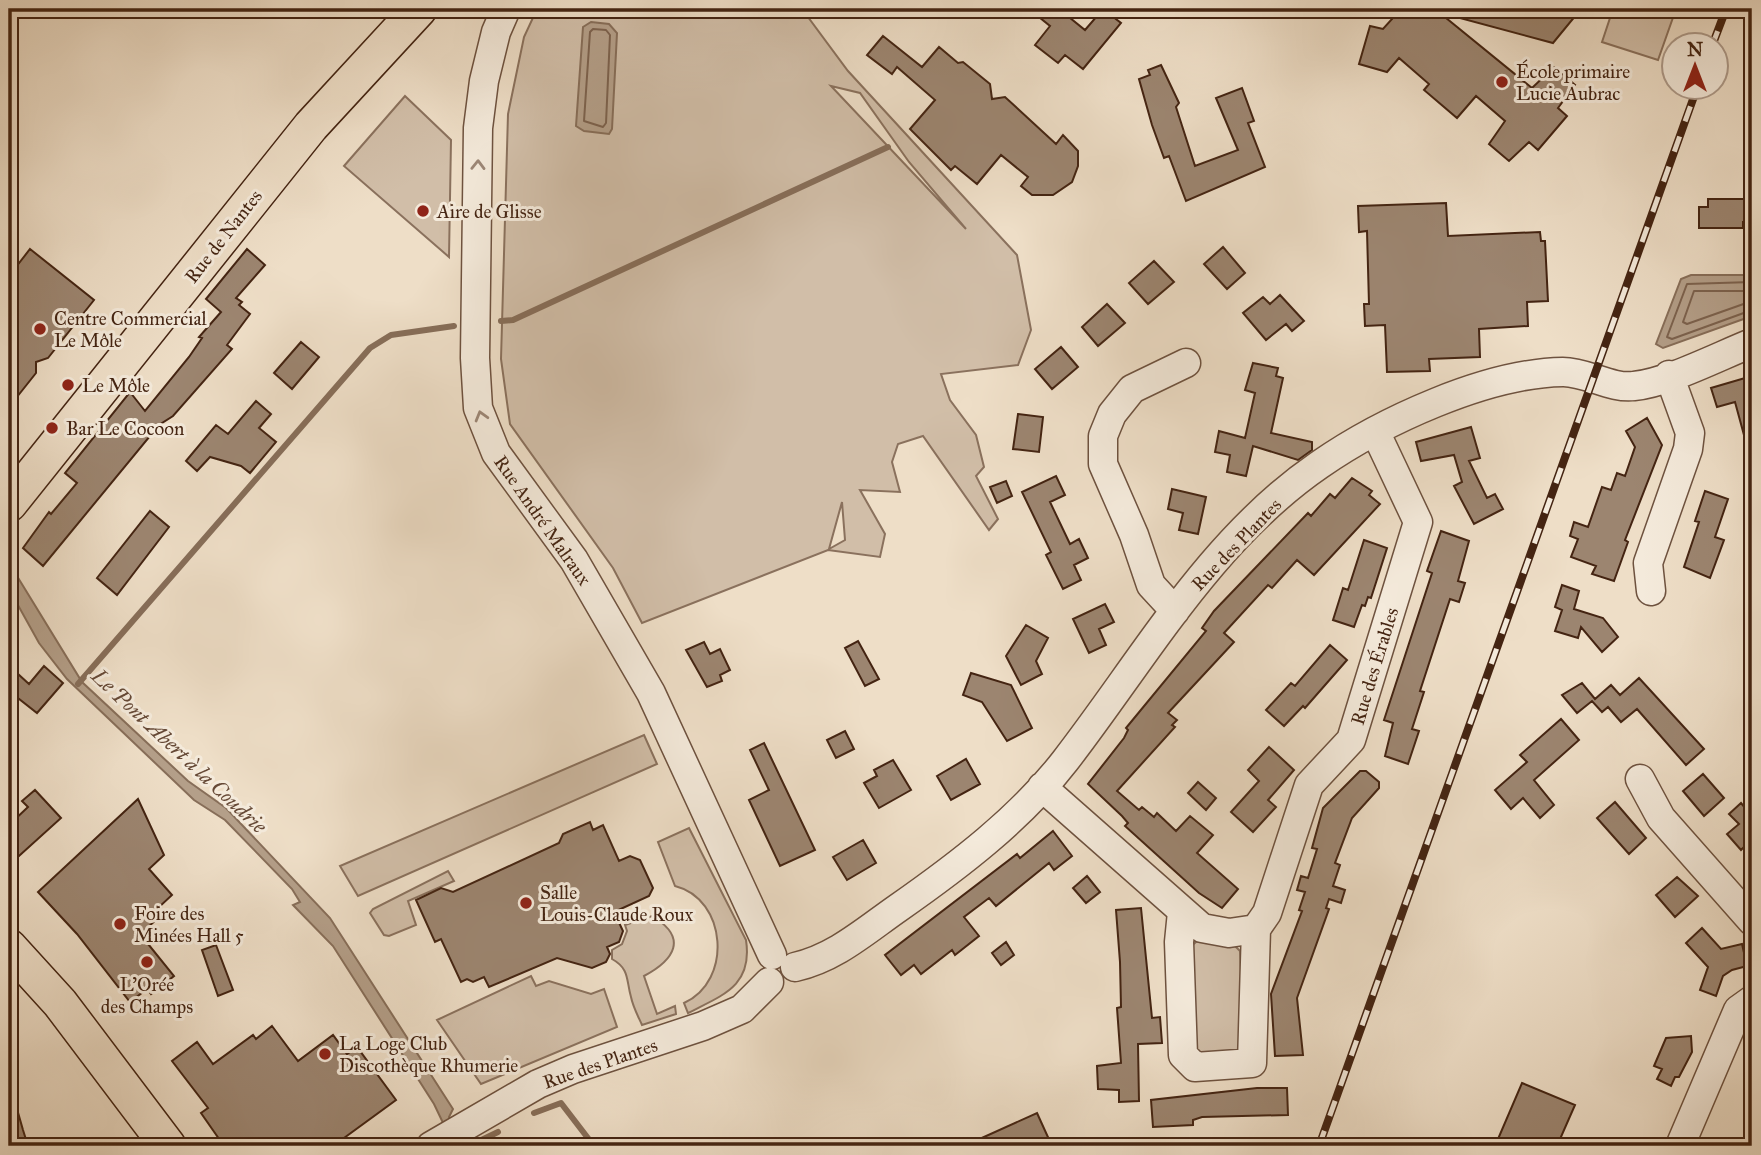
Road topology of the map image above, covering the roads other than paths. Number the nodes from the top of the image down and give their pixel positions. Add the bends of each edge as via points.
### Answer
1 (419, 9) edge
2 (506, 9) edge
3 (1752, 343) edge
4 (1186, 363) dead end
5 (1669, 375) junction
6 (1375, 431) junction
7 (9, 504) edge
8 (1651, 591) dead end
9 (1175, 611) junction
10 (1640, 779) dead end
11 (1042, 787) junction
12 (1182, 912) junction
13 (1752, 921) edge
14 (1256, 929) junction
15 (9, 947) edge
16 (779, 968) junction
17 (9, 971) edge
18 (1752, 1000) edge
19 (152, 1146) edge
20 (168, 1146) edge
21 (431, 1146) edge
22 (1680, 1146) edge

1 - 7 main road, Rue de Nantes via 311,126
16 -> 2 street, Rue André Malraux via 651,693 585,577 512,480 478,408 478,128 484,81
3 - 5 street, Rue des Plantes
4 - 9 street via 1132,388 1112,414 1103,436 1103,464 1151,585
5 - 6 street, Rue des Plantes via 1627,387 1578,373 1536,374 1447,400
5 - 8 street via 1690,433 1648,563
6 - 9 street, Rue des Plantes via 1299,480 1220,555
6 - 14 street, Rue des Érables via 1418,522 1351,740 1308,785 1267,913
9 - 11 street, Rue des Plantes
10 - 13 street via 1661,818
11 - 12 street
11 - 16 street, Rue des Plantes via 935,882 832,954
12 - 14 street via 1202,929 1229,933
12 - 14 street, Rue des Érables via 1183,1055 1195,1067 1252,1063
15 - 20 main road via 60,1003
16 - 21 street, Rue des Plantes via 743,1009 538,1084
17 - 19 main road via 48,1013
18 - 22 street via 1738,1010

